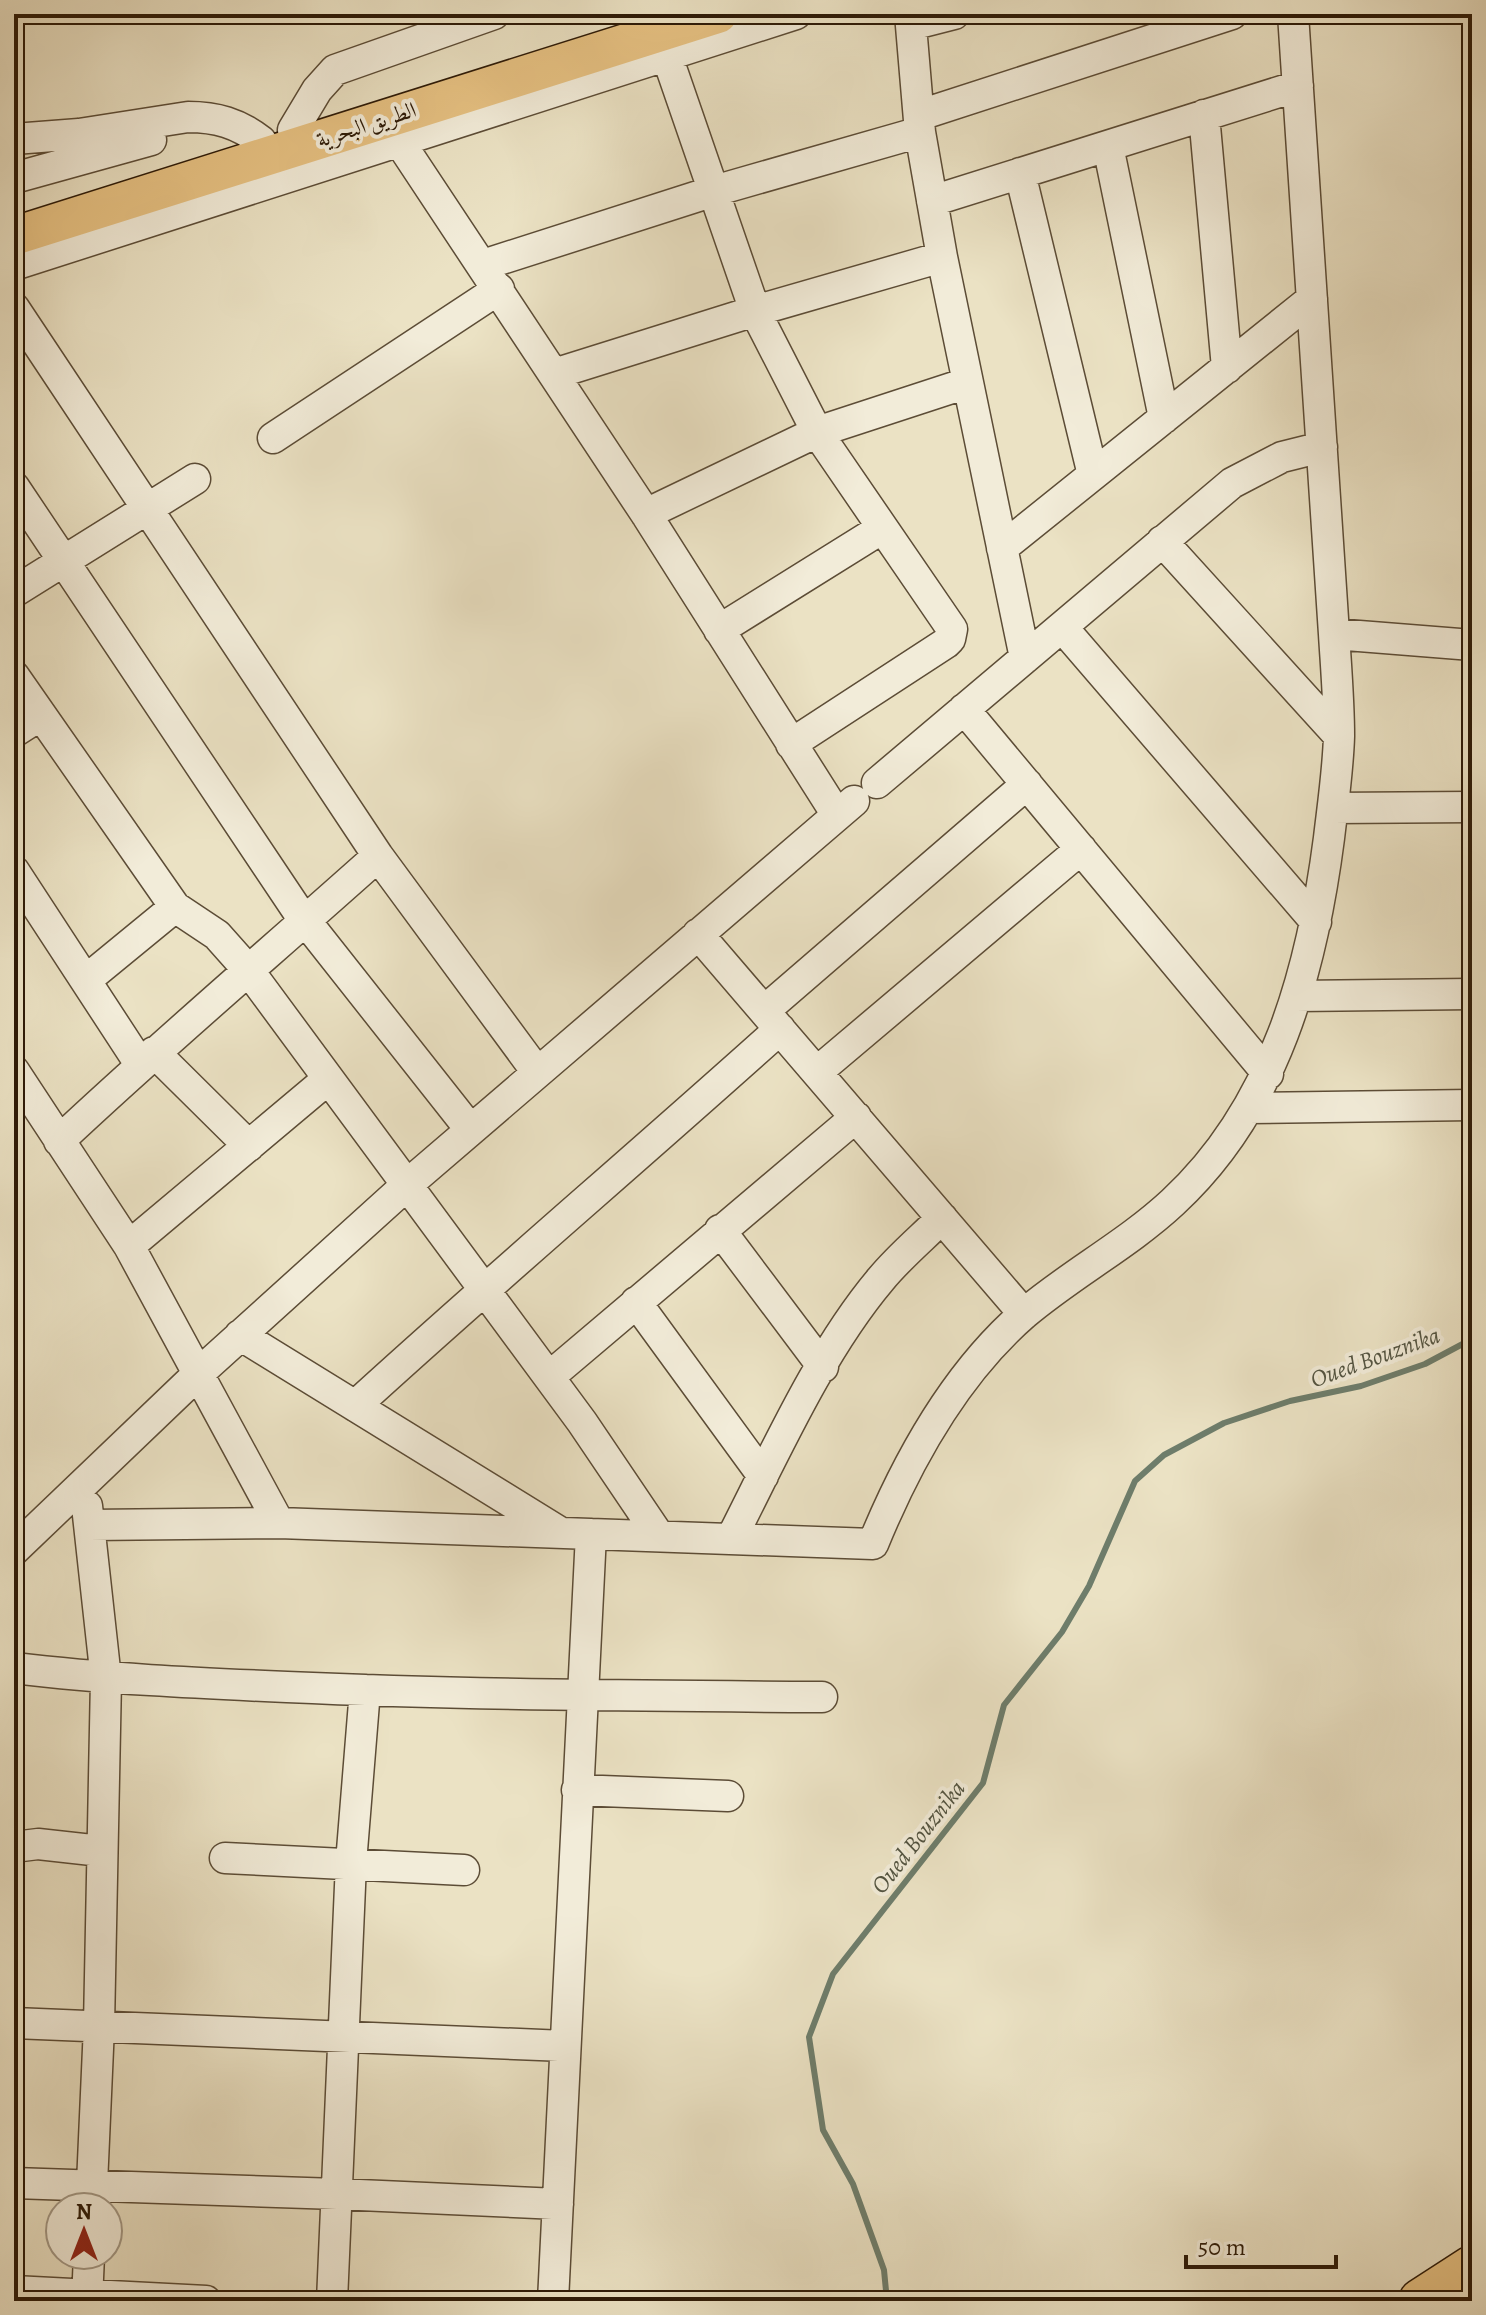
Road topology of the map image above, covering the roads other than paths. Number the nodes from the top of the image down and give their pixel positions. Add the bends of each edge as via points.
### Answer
1 (494, 14) edge
2 (718, 14) edge
3 (796, 14) edge
4 (954, 14) edge
5 (1232, 14) edge
6 (1293, 14) edge
7 (911, 20) edge
8 (655, 34) edge
9 (1298, 86) junction
10 (1204, 115) junction
11 (172, 120) junction
12 (920, 124) junction
13 (394, 129) junction
14 (277, 135) junction
15 (14, 139) edge
16 (1108, 146) junction
17 (1020, 173) junction
18 (14, 178) edge
19 (714, 191) junction
20 (932, 201) junction
21 (14, 219) edge
22 (14, 236) edge
23 (942, 257) junction
24 (14, 265) edge
25 (491, 277) junction
26 (1312, 299) junction
27 (14, 310) edge
28 (755, 311) junction
29 (1227, 368) junction
30 (554, 374) junction
31 (967, 383) junction
32 (1164, 418) junction
33 (817, 432) junction
34 (273, 438) dead end
35 (1322, 447) junction
36 (1093, 475) junction
37 (195, 479) dead end
38 (14, 487) edge
39 (146, 510) junction
40 (646, 514) junction
41 (881, 529) junction
42 (1162, 541) junction
43 (1002, 548) junction
44 (64, 561) junction
45 (14, 592) edge
46 (1062, 627) junction
47 (719, 630) junction
48 (1334, 634) junction
49 (1472, 645) edge
50 (1025, 658) junction
51 (14, 676) edge
52 (964, 709) junction
53 (26, 724) edge
54 (1339, 736) junction
55 (791, 744) junction
56 (1027, 784) junction
57 (856, 800) junction
58 (1472, 807) edge
59 (1333, 808) junction
60 (1081, 849) junction
61 (378, 856) junction
62 (14, 871) edge
63 (175, 907) junction
64 (305, 921) junction
65 (1316, 922) junction
66 (698, 934) junction
67 (249, 971) junction
68 (86, 980) junction
69 (1472, 994) edge
70 (1296, 996) junction
71 (772, 1020) junction
72 (147, 1058) junction
73 (14, 1071) edge
74 (537, 1072) junction
75 (817, 1072) junction
76 (1268, 1074) junction
77 (328, 1079) junction
78 (1472, 1105) edge
79 (1249, 1108) junction
80 (856, 1117) junction
81 (470, 1129) junction
82 (59, 1141) junction
83 (249, 1146) junction
84 (408, 1184) junction
85 (942, 1218) junction
86 (720, 1230) junction
87 (129, 1246) junction
88 (483, 1289) junction
89 (636, 1302) junction
90 (1024, 1314) junction
91 (240, 1335) junction
92 (823, 1367) junction
93 (199, 1373) junction
94 (549, 1377) junction
95 (355, 1406) junction
96 (763, 1476) junction
97 (84, 1484) junction
98 (279, 1523) junction
99 (90, 1525) junction
100 (560, 1532) junction
101 (591, 1534) junction
102 (659, 1536) junction
103 (731, 1539) junction
104 (14, 1550) edge
105 (14, 1668) edge
106 (106, 1679) junction
107 (365, 1690) junction
108 (582, 1696) junction
109 (822, 1697) dead end
110 (577, 1790) junction
111 (728, 1796) dead end
112 (14, 1847) edge
113 (101, 1851) junction
114 (225, 1858) dead end
115 (351, 1863) junction
116 (464, 1870) dead end
117 (14, 2023) edge
118 (99, 2026) junction
119 (344, 2037) junction
120 (565, 2046) junction
121 (14, 2183) edge
122 (62, 2191) edge
123 (92, 2191) edge
124 (337, 2194) junction
125 (124, 2196) edge
126 (558, 2204) junction
127 (1472, 2268) edge
128 (88, 2271) edge
129 (14, 2291) edge
130 (87, 2298) edge
131 (206, 2301) edge
132 (332, 2301) edge
133 (553, 2301) edge
134 (1421, 2301) edge

1 - 14 street via 335,70
2 - 8 main road, الطريق البحرية
3 - 8 street
4 - 7 street
5 - 12 street
6 - 9 street
7 - 12 street
8 - 13 main road, الطريق البحرية
8 - 14 main road, الطريق البحرية via 459,72
8 - 19 street
9 - 10 street
9 - 26 street
10 - 16 street
10 - 29 street
11 - 14 street via 221,119
11 - 15 street
11 - 18 street via 152,140
12 - 19 street
12 - 20 street
13 - 22 main road, الطريق البحرية
13 - 24 street
13 - 25 street
14 - 21 main road, الطريق البحرية
16 - 17 street
16 - 32 street
17 - 20 street
17 - 36 street
19 - 25 street
19 - 28 street
20 - 23 street
23 - 28 street
23 - 31 street
25 - 30 street
25 - 34 street
26 - 29 street
26 - 35 street
27 - 39 street
28 - 30 street
28 - 33 street
29 - 32 street
30 - 40 street
31 - 33 street
31 - 43 street
32 - 36 street
33 - 40 street
33 - 41 street
35 - 42 street via 1282,457 1244,475
35 - 48 street
36 - 43 street
37 - 39 street
38 - 44 street
39 - 44 street
39 - 61 street
40 - 47 street
41 - 47 street
41 - 55 street via 949,623 950,639
42 - 46 street
42 - 54 street
43 - 50 street
44 - 45 street
44 - 64 street
46 - 50 street
46 - 65 street
47 - 55 street
48 - 49 street
48 - 54 street
50 - 52 street
51 - 53 street
52 - 56 street
52 - 57 street
53 - 63 street
54 - 59 street
55 - 57 street
56 - 60 street
56 - 71 street
57 - 66 street
58 - 59 street
59 - 65 street
60 - 75 street
60 - 76 street
61 - 64 street
61 - 74 street
62 - 68 street
63 - 67 street via 217,935
63 - 68 street
64 - 67 street
64 - 81 street
65 - 70 street
66 - 71 street
66 - 74 street
67 - 72 street
67 - 77 street
68 - 72 street
69 - 70 street
70 - 76 street
71 - 75 street
71 - 88 street via 619,1173
72 - 82 street
72 - 83 street
73 - 82 street
74 - 81 street
75 - 80 street
76 - 79 street
77 - 83 street
77 - 84 street
78 - 79 street
79 - 90 street via 1173,1202
80 - 85 street
80 - 86 street
81 - 84 street
82 - 87 street
83 - 87 street
84 - 88 street
84 - 91 street
85 - 90 street
85 - 92 street via 881,1279
86 - 89 street
86 - 92 street
87 - 93 street
88 - 94 street
88 - 95 street
89 - 94 street
89 - 96 street
90 - 103 street via 954,1393 873,1544
91 - 93 street
91 - 95 street
92 - 96 street
93 - 97 street
93 - 98 street
94 - 102 street
95 - 100 street
96 - 103 street
97 - 99 street
97 - 104 street
98 - 99 street
98 - 100 street
99 - 106 street
100 - 101 street
101 - 102 street
101 - 108 street
102 - 103 street
105 - 106 street
106 - 107 street
106 - 113 street
107 - 108 street
107 - 115 street
108 - 109 street
108 - 110 street
110 - 111 street
110 - 120 street
112 - 113 street via 38,1844
113 - 118 street
114 - 115 street
115 - 116 street
115 - 119 street
117 - 118 street
118 - 119 street
118 - 123 street
119 - 120 street
119 - 124 street
120 - 126 street
121 - 122 street
124 - 125 street
124 - 126 street
124 - 132 street
126 - 133 street
127 - 134 highway
128 - 130 street
129 - 130 street
130 - 131 street

